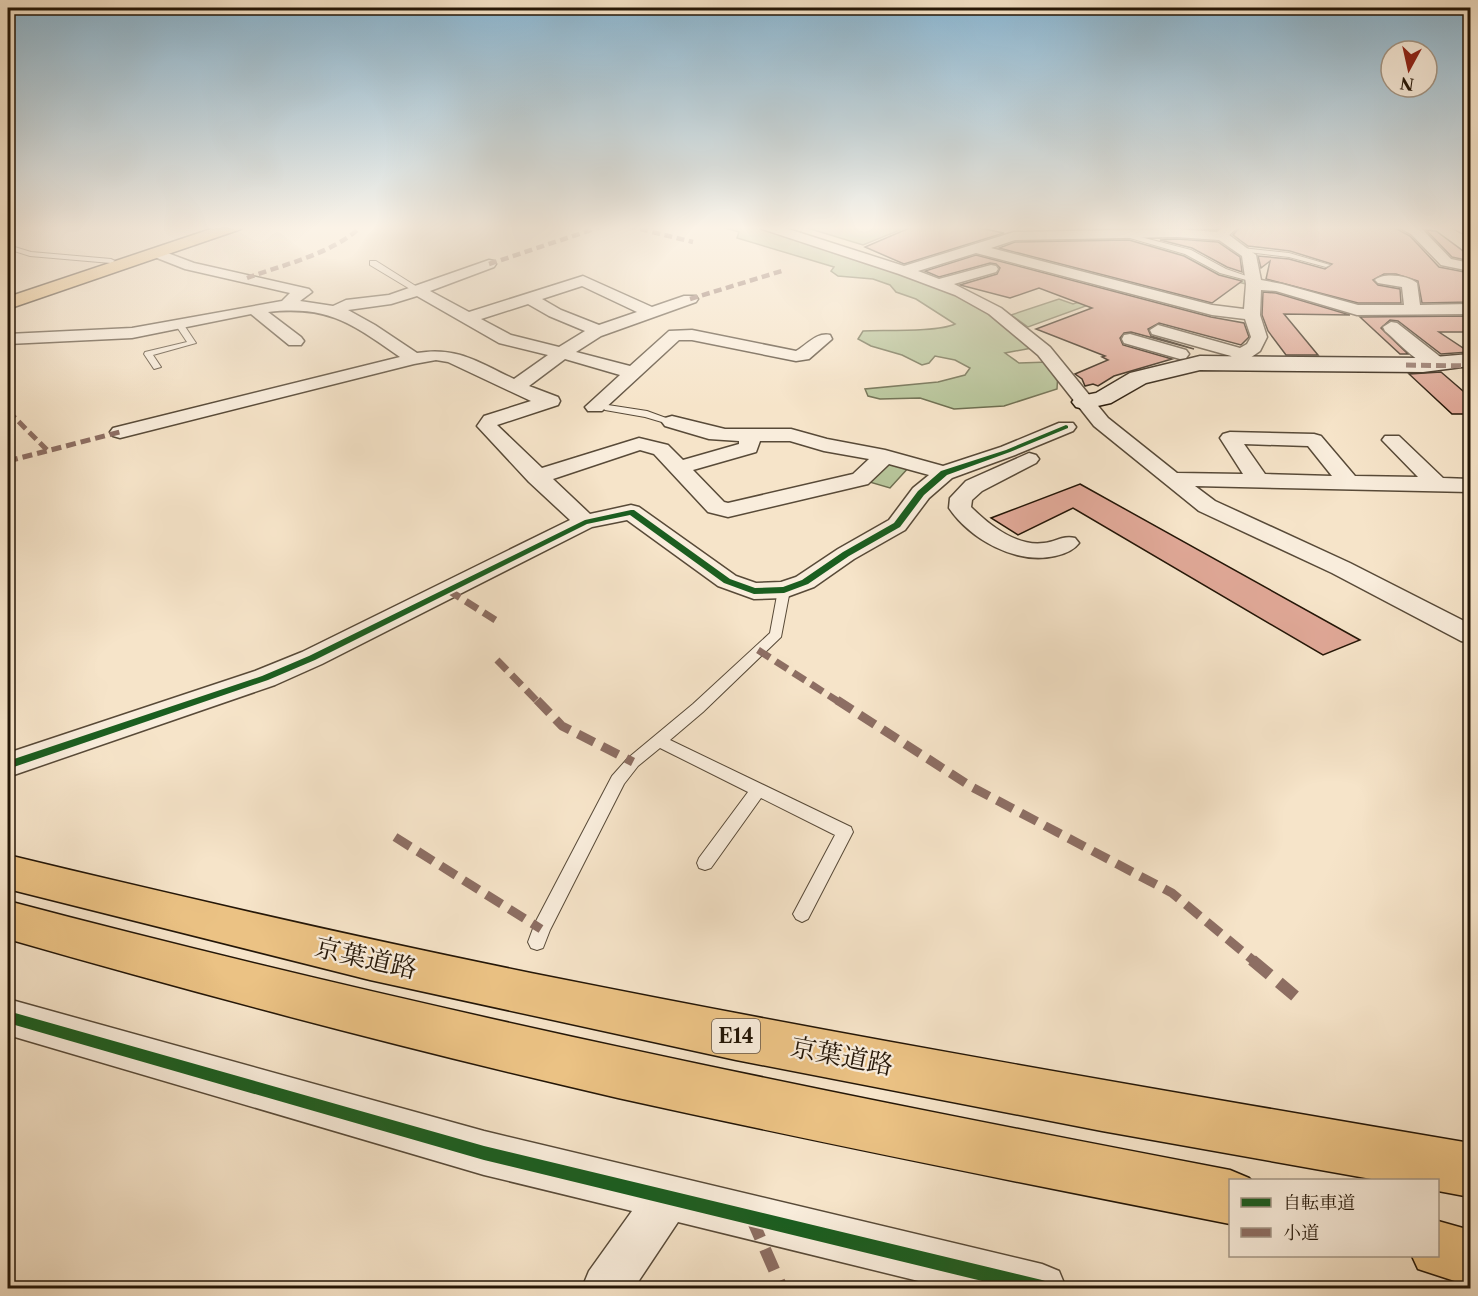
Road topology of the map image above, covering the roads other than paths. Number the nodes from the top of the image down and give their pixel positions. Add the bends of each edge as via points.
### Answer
1 (38, 286) edge
2 (44, 286) edge
3 (280, 286) edge
4 (412, 286) edge
5 (428, 286) edge
6 (566, 286) edge
7 (596, 286) edge
8 (943, 286) edge
9 (1120, 286) edge
10 (1254, 286) edge
11 (1274, 286) edge
12 (1381, 286) edge
13 (1409, 286) edge
14 (418, 290) junction
15 (8, 297) edge
16 (529, 298) junction
17 (690, 299) dead end
18 (288, 305) junction
19 (1412, 308) junction
20 (254, 309) junction
21 (1386, 309) junction
22 (1470, 309) edge
23 (337, 310) junction
24 (651, 312) junction
25 (1252, 315) junction
26 (467, 318) junction
27 (179, 324) junction
28 (1158, 330) dead end
29 (1399, 330) dead end
30 (599, 331) junction
31 (8, 339) edge
32 (824, 339) dead end
33 (1130, 339) dead end
34 (295, 341) dead end
35 (562, 353) junction
36 (1242, 358) junction
37 (414, 359) junction
38 (1470, 360) edge
39 (1200, 363) junction
40 (1437, 363) junction
41 (157, 367) dead end
42 (634, 373) junction
43 (516, 387) junction
44 (580, 405) junction
45 (1089, 408) junction
46 (672, 422) joint
47 (1066, 427) junction
48 (120, 432) dead end
49 (750, 435) junction
50 (1392, 440) dead end
51 (885, 456) junction
52 (679, 467) junction
53 (945, 472) junction
54 (537, 477) junction
55 (1172, 479) junction
56 (1258, 480) junction
57 (1348, 482) junction
58 (1437, 484) junction
59 (1470, 485) edge
60 (585, 522) junction
61 (1068, 543) dead end
62 (784, 590) junction
63 (1470, 635) edge
64 (659, 741) junction
65 (8, 765) edge
66 (759, 789) junction
67 (8, 862) edge
68 (705, 863) dead end
69 (8, 872) edge
70 (123, 902) junction
71 (802, 914) dead end
72 (8, 920) edge
73 (8, 934) edge
74 (537, 942) dead end
75 (144, 959) junction
76 (8, 1017) edge
77 (1209, 1125) junction
78 (1470, 1147) edge
79 (1470, 1170) edge
80 (1229, 1197) edge
81 (668, 1198) junction
82 (1439, 1236) edge
83 (1470, 1242) edge
84 (1439, 1250) edge
85 (1470, 1258) edge
86 (606, 1288) edge
87 (1042, 1288) edge

1 - 15 main road
2 - 15 main road
3 - 18 street via 304,292
4 - 14 lane
5 - 14 street
6 - 16 street
7 - 24 street
8 - 45 street via 996,311 1044,351
9 - 25 street via 1216,314
10 - 25 street
11 - 21 street via 1351,310
12 - 21 street via 1381,306
13 - 19 street
14 - 23 street
14 - 26 street
16 - 26 street
16 - 30 street
17 - 24 street
18 - 20 street
18 - 23 street
19 - 21 street
19 - 22 street
20 - 27 street
20 - 34 street
23 - 37 street via 360,321
24 - 30 street
25 - 36 street via 1258,342
26 - 35 street via 505,339
27 - 31 street via 132,333
27 - 41 lane via 192,343 148,354
28 - 36 street
29 - 40 street
30 - 35 street
32 - 42 street via 796,356 682,333
33 - 39 street
35 - 42 street
35 - 43 street
36 - 39 street
36 - 40 street via 1361,367
37 - 43 street via 453,357
37 - 48 street
38 - 40 street
39 - 45 street via 1138,378
42 - 44 street
43 - 44 street
44 - 46 lane via 647,414
44 - 54 street via 491,420 487,426
45 - 47 street
45 - 55 street
46 - 49 street via 709,433
47 - 53 street
47 - 61 street via 1058,444 974,486 961,498 960,508 974,524 1012,546 1035,551
49 - 51 street via 790,435
49 - 52 street via 749,448
50 - 58 street
51 - 52 street via 860,479 728,510 716,507
51 - 53 street
52 - 54 street via 662,449 639,444
53 - 62 street via 921,493 897,525 805,582
54 - 60 street
55 - 56 street
55 - 63 street via 1207,506 1341,568
56 - 57 street
56 - 57 street via 1230,438 1314,440
57 - 58 street
58 - 59 street
60 - 62 street via 631,512 727,581 754,591
60 - 65 street via 265,678
62 - 64 lane via 776,634
64 - 66 lane
64 - 74 lane via 618,780
66 - 68 lane
66 - 71 lane via 845,832
67 - 70 main road
69 - 70 main road, 京葉道路 / E14
70 - 77 main road, 京葉道路 / E14 via 582,1007
72 - 75 main road
73 - 75 main road
75 - 80 main road via 565,1062 894,1133
76 - 81 street via 484,1154
77 - 78 main road
77 - 79 main road, 京葉道路 / E14
81 - 86 street
81 - 87 street
82 - 83 main road
84 - 85 main road

